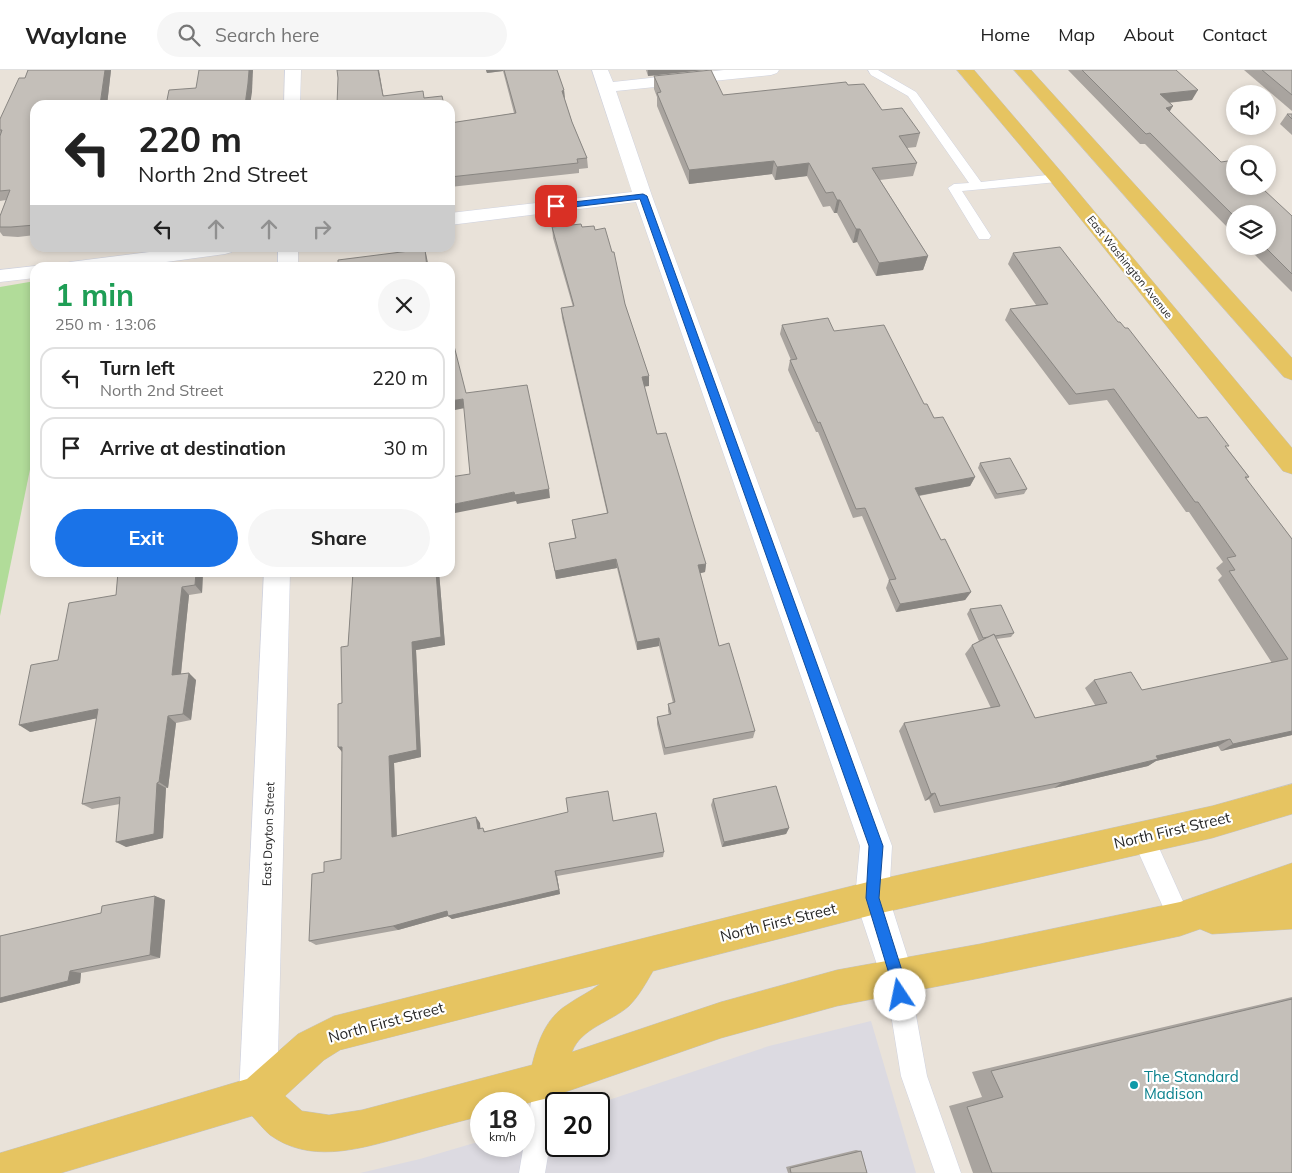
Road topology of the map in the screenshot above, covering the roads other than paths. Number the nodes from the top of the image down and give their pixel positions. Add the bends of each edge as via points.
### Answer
1 (293, 70) edge
2 (771, 70) edge
3 (873, 70) edge
4 (965, 70) edge
5 (1022, 70) edge
6 (604, 79) edge
7 (292, 100) edge
8 (1058, 178) junction
9 (978, 186) junction
10 (643, 196) junction
11 (455, 218) edge
12 (984, 236) dead end
13 (194, 252) edge
14 (116, 262) edge
15 (30, 273) edge
16 (0, 276) edge
17 (1292, 372) edge
18 (1292, 465) edge
19 (277, 577) edge
20 (1292, 799) edge
21 (1143, 838) junction
22 (1292, 879) edge
23 (872, 898) junction
24 (1292, 912) edge
25 (1180, 919) junction
26 (642, 956) junction
27 (897, 977) junction
28 (548, 1079) junction
29 (258, 1095) junction
30 (0, 1172) edge
31 (532, 1173) edge
32 (948, 1173) edge

1 - 7 street
2 - 6 street
3 - 9 lane via 912,94
4 - 8 main road, East Washington Avenue
5 - 17 main road
6 - 10 street
8 - 9 lane
8 - 18 main road, East Washington Avenue
9 - 12 lane via 954,188
10 - 11 street
10 - 23 street via 876,846
13 - 14 street
15 - 16 street
19 - 29 street, East Dayton Street
20 - 21 main road, North First Street
21 - 23 main road, North First Street
21 - 25 lane
22 - 25 main road
23 - 26 main road, North First Street
23 - 27 street
24 - 25 main road
25 - 27 main road
26 - 28 main road via 616,994 577,1018 562,1033 554,1050
26 - 29 main road, North First Street via 334,1034 311,1047
27 - 28 main road via 837,988 721,1020
27 - 32 lane via 914,1076
28 - 29 main road via 370,1127 329,1134 295,1128 283,1121
28 - 31 lane
29 - 30 main road

